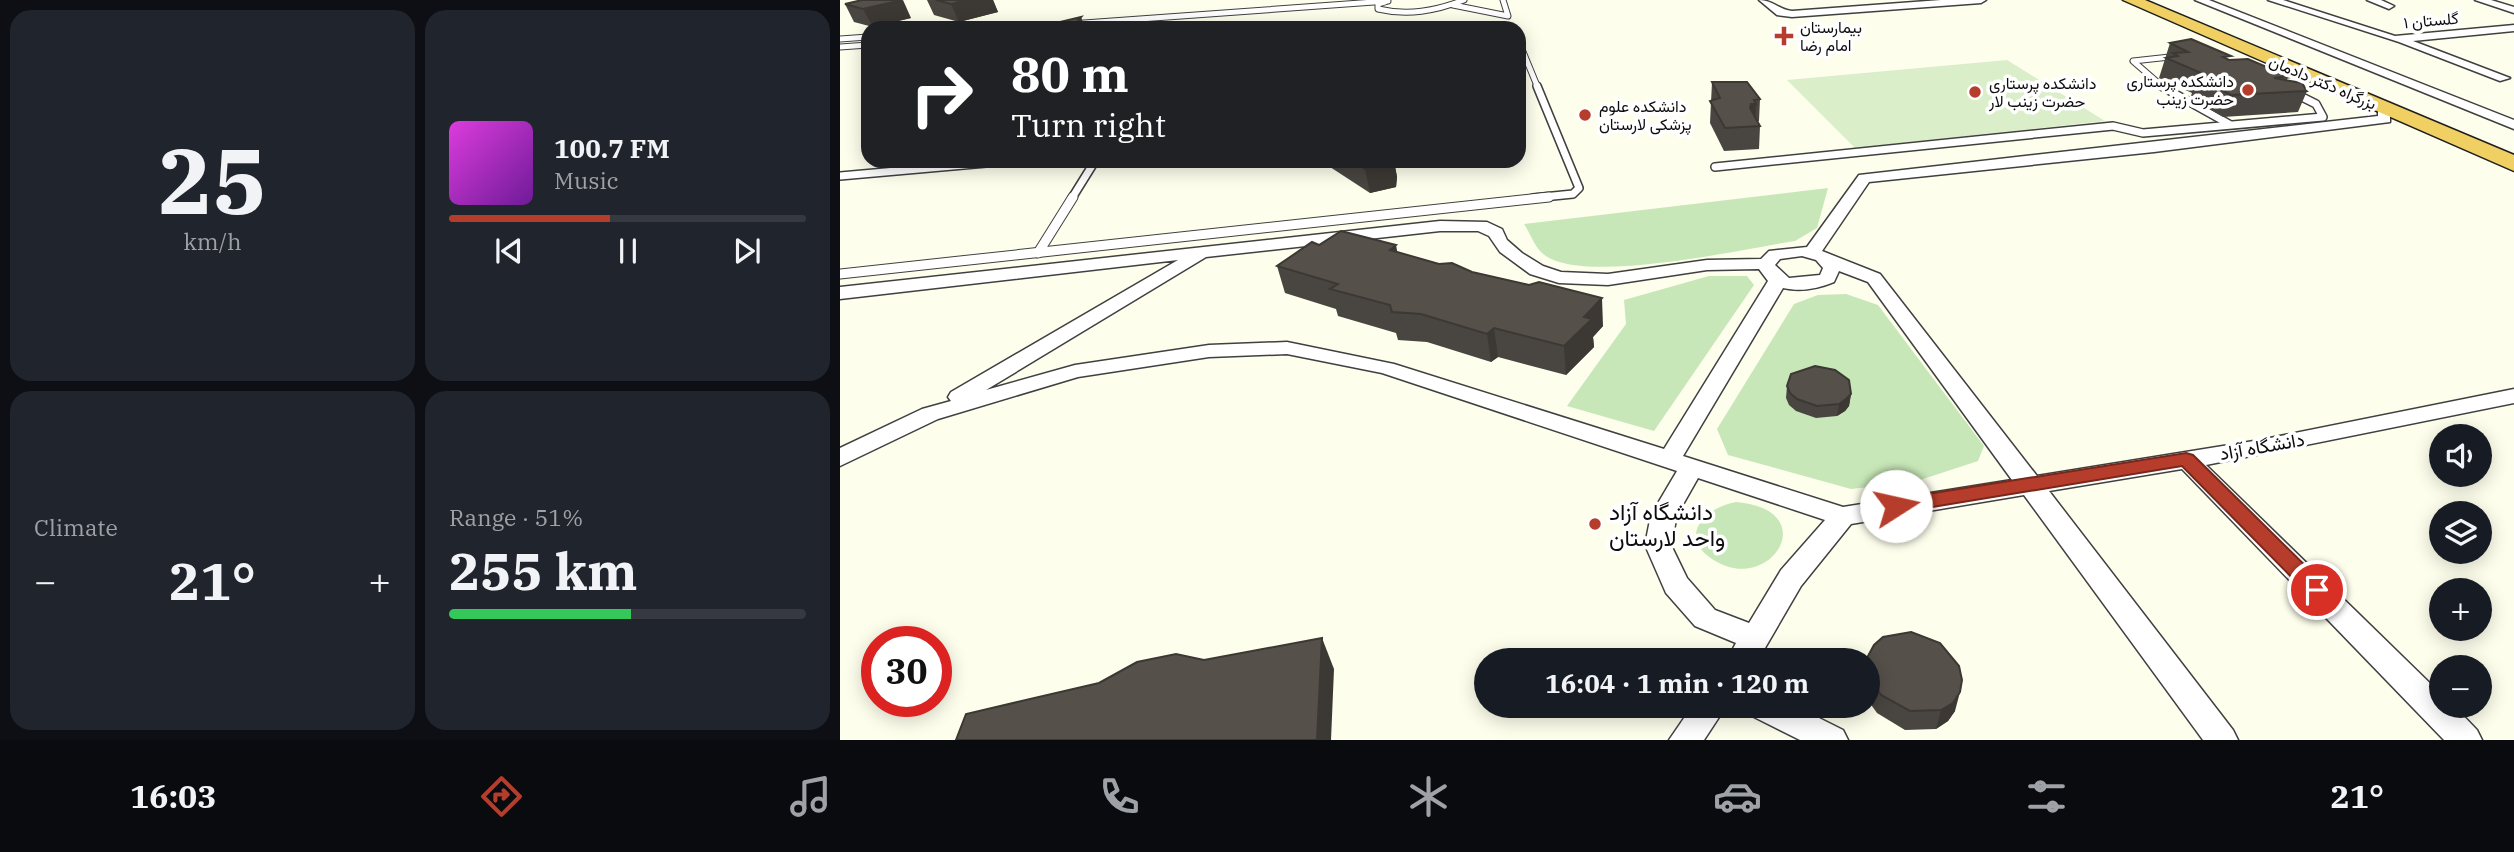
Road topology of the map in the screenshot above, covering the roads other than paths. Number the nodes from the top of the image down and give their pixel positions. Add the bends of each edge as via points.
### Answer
1 (1390, 0) edge
2 (1464, 0) edge
3 (1503, 0) edge
4 (1764, 0) edge
5 (1979, 0) edge
6 (2131, 0) edge
7 (2162, 0) edge
8 (2200, 0) edge
9 (2273, 0) edge
10 (2372, 0) edge
11 (2480, 0) edge
12 (1452, 5) junction
13 (2389, 6) dead end
14 (1381, 10) junction
15 (2514, 10) edge
16 (1508, 16) junction
17 (1102, 21) edge
18 (1195, 21) edge
19 (1510, 21) edge
20 (2514, 28) edge
21 (2247, 35) junction
22 (2220, 37) junction
23 (861, 38) edge
24 (840, 39) edge
25 (2399, 39) junction
26 (861, 46) edge
27 (840, 47) edge
28 (2182, 56) edge
29 (1526, 59) edge
30 (2304, 74) junction
31 (2504, 78) dead end
32 (2274, 83) edge
33 (2285, 89) edge
34 (2383, 107) junction
35 (2230, 124) junction
36 (2514, 125) edge
37 (2514, 146) edge
38 (2514, 164) edge
39 (1715, 167) dead end
40 (930, 168) edge
41 (1091, 168) edge
42 (840, 176) edge
43 (1205, 252) junction
44 (1038, 253) junction
45 (1820, 257) junction
46 (1772, 272) junction
47 (840, 274) edge
48 (840, 293) edge
49 (2514, 396) edge
50 (930, 414) junction
51 (840, 457) edge
52 (2186, 459) junction
53 (1680, 464) junction
54 (2030, 483) junction
55 (1843, 516) junction
56 (1747, 648) edge
57 (1749, 648) edge
58 (1702, 718) edge
59 (1787, 718) edge
60 (1685, 740) edge
61 (1832, 740) edge
62 (2222, 740) edge
63 (2466, 740) edge

1 - 14 lane via 1378,4
1 - 17 lane
2 - 12 lane
3 - 16 lane
4 - 5 street via 1781,13 1792,14
6 - 22 highway, بزرگراه دکتر دادمان
7 - 21 highway, بزرگراه دکتر دادمان
8 - 36 street
9 - 25 street, گلستان ۱ via 2371,35
10 - 13 street
11 - 15 street
12 - 14 lane via 1412,14
12 - 16 lane
14 - 18 lane
16 - 19 lane
20 - 25 street, گلستان ۱
21 - 22 highway
21 - 37 highway, بزرگراه دکتر دادمان
22 - 30 highway, بزرگراه دکتر دادمان
23 - 24 lane
25 - 31 street
26 - 27 lane
28 - 35 lane via 2133,61 2155,81
29 - 44 lane via 1579,188 1573,194
30 - 32 lane via 2264,78
30 - 34 highway, بزرگراه دکتر دادمان
33 - 35 lane via 2316,104 2323,117
34 - 38 highway, بزرگراه دکتر دادمان
34 - 45 street via 2385,119 1864,178
35 - 39 lane via 2143,133 2113,127
40 - 42 lane
41 - 44 lane
43 - 46 street via 1440,226 1481,226 1496,233 1499,242 1528,268 1559,278 1595,279 1707,265
43 - 48 street
43 - 50 street
44 - 47 lane
45 - 46 street via 1783,252
45 - 46 street via 1832,273 1821,282 1799,285
45 - 54 street via 1874,278
46 - 53 street
49 - 52 street, دانشگاه آزاد
50 - 51 street
50 - 53 street via 1076,371 1209,351 1287,348 1387,368
52 - 54 street, دانشگاه آزاد
52 - 63 street
53 - 55 street
53 - 56 street via 1658,545 1676,585 1704,618
54 - 55 street, دانشگاه آزاد
54 - 62 street
55 - 57 street via 1791,578
58 - 60 street
59 - 61 street

